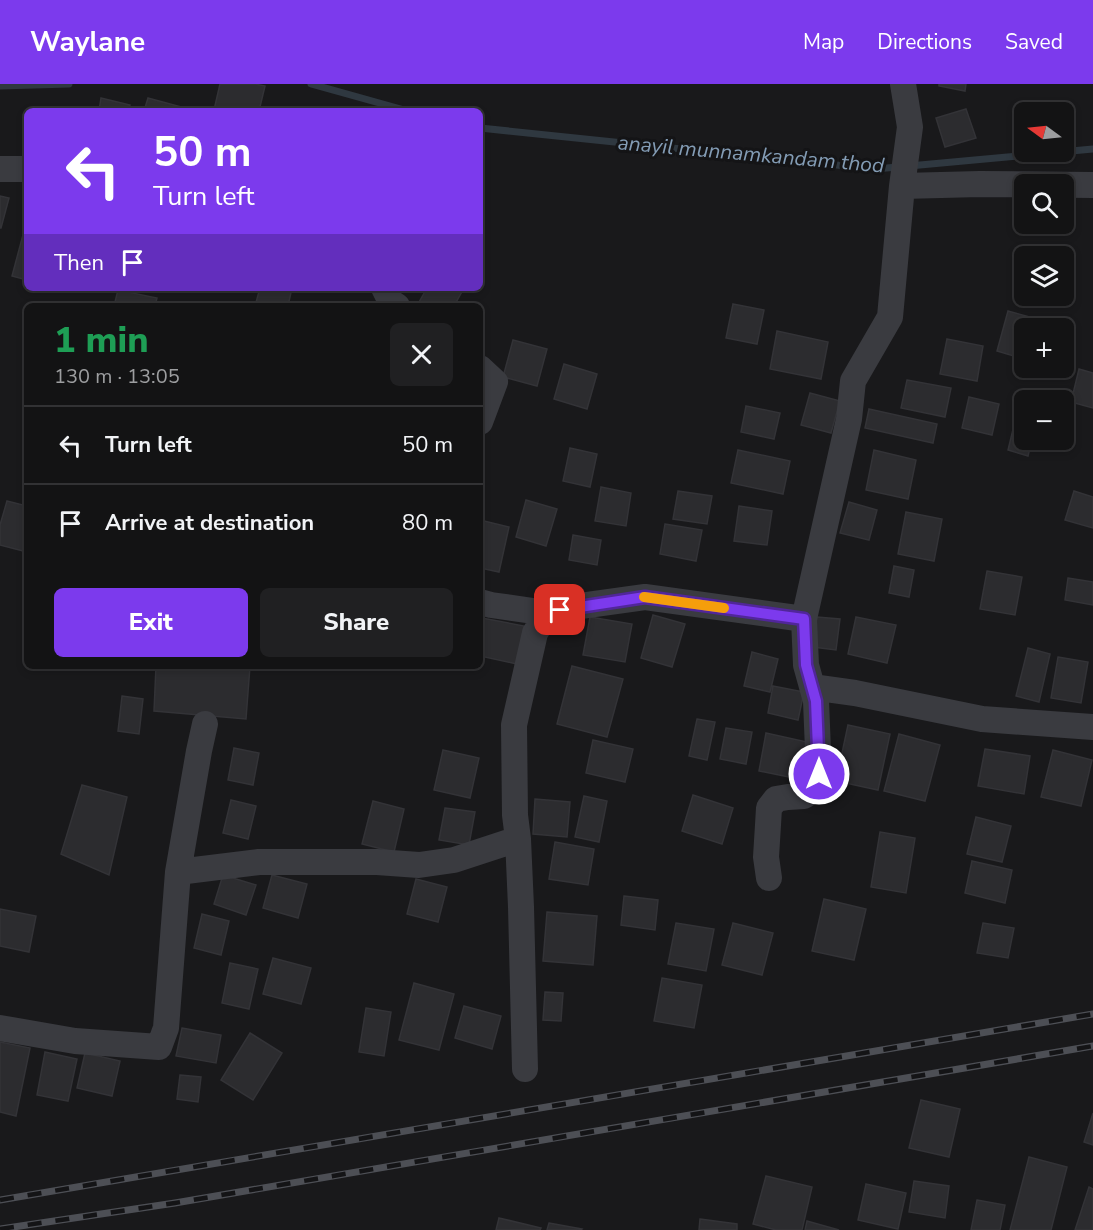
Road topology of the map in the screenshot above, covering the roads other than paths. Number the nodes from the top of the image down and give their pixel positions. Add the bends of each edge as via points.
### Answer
1 (903, 84) edge
2 (0, 169) edge
3 (24, 169) edge
4 (904, 173) junction
5 (1093, 185) edge
6 (483, 371) edge
7 (483, 414) edge
8 (483, 603) edge
9 (547, 613) junction
10 (804, 619) junction
11 (812, 687) junction
12 (205, 724) dead end
13 (1093, 727) edge
14 (518, 839) junction
15 (178, 872) junction
16 (769, 878) dead end
17 (0, 1028) edge
18 (525, 1069) dead end

1 - 4 street via 910,127
2 - 3 street
4 - 5 street via 980,184
4 - 10 street via 890,317 854,381
6 - 7 street via 495,382
8 - 9 street
9 - 10 street via 645,597
9 - 14 street via 535,633 514,725
10 - 11 street via 806,665
11 - 13 street via 982,719
11 - 16 street via 819,774 816,788 804,796 776,799 769,808
12 - 15 street
14 - 15 street via 454,860 418,865 258,862
14 - 18 street
15 - 17 street via 166,1028 159,1047 75,1041

